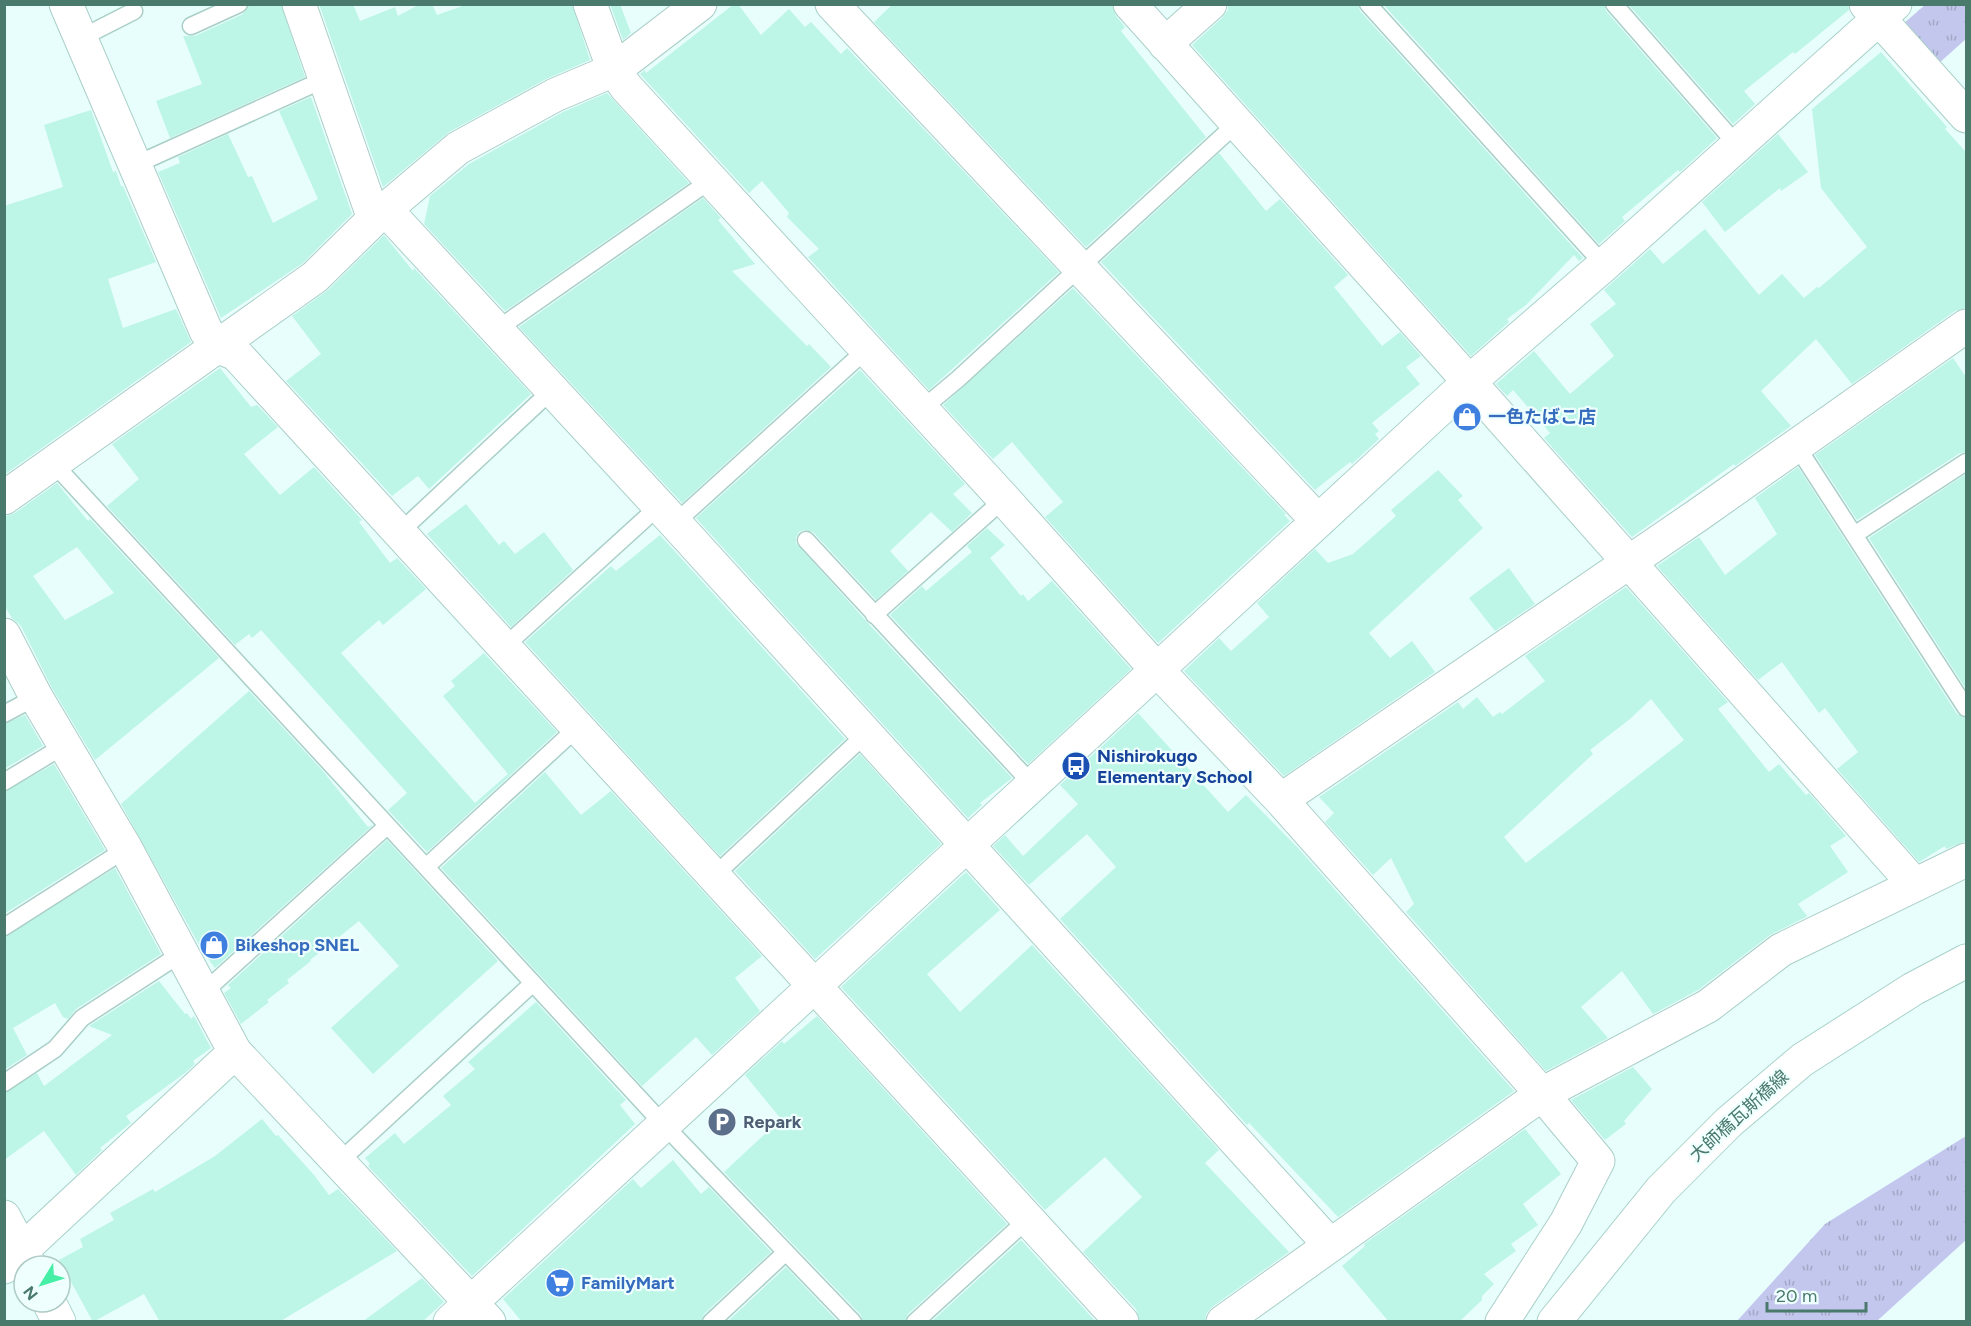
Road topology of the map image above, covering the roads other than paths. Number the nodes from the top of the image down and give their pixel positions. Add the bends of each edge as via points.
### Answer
1 (66, 4) edge
2 (239, 4) edge
3 (299, 4) edge
4 (590, 4) edge
5 (700, 4) edge
6 (832, 4) edge
7 (1130, 4) edge
8 (1210, 4) edge
9 (1368, 4) edge
10 (1614, 4) edge
11 (1880, 9) edge
12 (134, 11) dead end
13 (191, 26) dead end
14 (1165, 44) junction
15 (82, 53) junction
16 (614, 70) junction
17 (325, 79) junction
18 (1966, 116) edge
19 (1237, 123) junction
20 (1738, 146) junction
21 (135, 165) junction
22 (711, 180) junction
23 (380, 215) junction
24 (1604, 266) junction
25 (1079, 268) junction
26 (1966, 326) edge
27 (496, 330) junction
28 (219, 347) junction
29 (867, 349) junction
30 (1469, 382) junction
31 (552, 390) junction
32 (922, 409) junction
33 (1796, 445) junction
34 (1966, 462) edge
35 (53, 463) junction
36 (4, 498) edge
37 (1004, 499) junction
38 (667, 514) junction
39 (1318, 521) junction
40 (400, 532) junction
41 (1854, 535) junction
42 (806, 540) dead end
43 (1627, 563) junction
44 (874, 615) junction
45 (4, 635) edge
46 (504, 646) junction
47 (1157, 670) junction
48 (36, 697) junction
49 (1966, 708) edge
50 (4, 714) edge
51 (578, 727) junction
52 (867, 733) junction
53 (65, 745) junction
54 (4, 782) edge
55 (1032, 784) junction
56 (1281, 800) junction
57 (387, 826) junction
58 (966, 844) junction
59 (126, 849) junction
60 (1966, 860) edge
61 (426, 867) junction
62 (714, 876) junction
63 (1915, 885) junction
64 (4, 927) edge
65 (182, 953) junction
66 (1966, 961) edge
67 (533, 983) junction
68 (814, 986) junction
69 (203, 993) junction
70 (235, 1052) junction
71 (4, 1083) edge
72 (1542, 1094) junction
73 (664, 1125) junction
74 (340, 1161) junction
75 (4, 1216) edge
76 (1028, 1219) junction
77 (1330, 1245) junction
78 (786, 1252) junction
79 (17, 1254) edge
80 (26, 1254) edge
81 (471, 1315) edge
82 (711, 1322) edge
83 (853, 1322) edge
84 (915, 1322) edge
85 (1122, 1322) edge
86 (1223, 1322) edge
87 (1502, 1322) edge
88 (1554, 1322) edge

1 - 15 street
2 - 13 lane
3 - 17 street
4 - 16 street
5 - 16 street
6 - 25 street
7 - 14 street
8 - 14 street
9 - 24 lane
10 - 20 lane
11 - 18 street
11 - 20 street
12 - 15 lane
14 - 19 street
15 - 21 street
16 - 22 street
16 - 23 street via 555,95 458,148
17 - 21 lane
17 - 23 street
19 - 25 lane
19 - 30 street
20 - 24 street
21 - 28 street via 206,331
22 - 27 lane
22 - 29 street
23 - 27 street
23 - 28 street via 315,277
24 - 30 street
25 - 32 lane
25 - 39 street
26 - 33 street
27 - 31 street
28 - 35 street
28 - 40 street via 236,354
29 - 32 street
29 - 38 lane
30 - 39 street
30 - 43 street
31 - 38 street
31 - 40 lane
32 - 37 street
33 - 41 lane
33 - 43 street
34 - 41 lane
35 - 36 street
35 - 57 lane
37 - 44 lane
37 - 47 street
38 - 46 lane
38 - 52 street
39 - 47 street
40 - 46 street
41 - 49 lane
42 - 44 lane
43 - 56 street
43 - 63 street
44 - 55 lane
45 - 48 street
46 - 51 street
47 - 55 street
47 - 56 street
48 - 50 lane
48 - 53 street
51 - 61 lane
51 - 62 street
52 - 58 street
52 - 62 lane
53 - 54 lane
53 - 59 street
55 - 58 street
56 - 72 street
57 - 61 lane
57 - 69 lane
58 - 68 street
58 - 77 street
59 - 64 lane
59 - 65 street
60 - 63 street
61 - 67 lane
62 - 68 street
63 - 72 street via 1781,950 1708,1006
65 - 69 street
65 - 71 lane via 82,1018 55,1049
66 - 88 street, 大師橋瓦斯橋線 via 1913,989 1802,1060 1729,1122 1661,1190
67 - 73 lane
67 - 74 lane
68 - 73 street
68 - 76 street
69 - 70 street
70 - 74 street
70 - 80 street
72 - 77 street
72 - 87 street via 1598,1161 1566,1223
73 - 78 lane
73 - 81 street
74 - 81 street
75 - 79 street
76 - 84 lane
76 - 85 street
77 - 86 street
78 - 82 lane
78 - 83 lane

